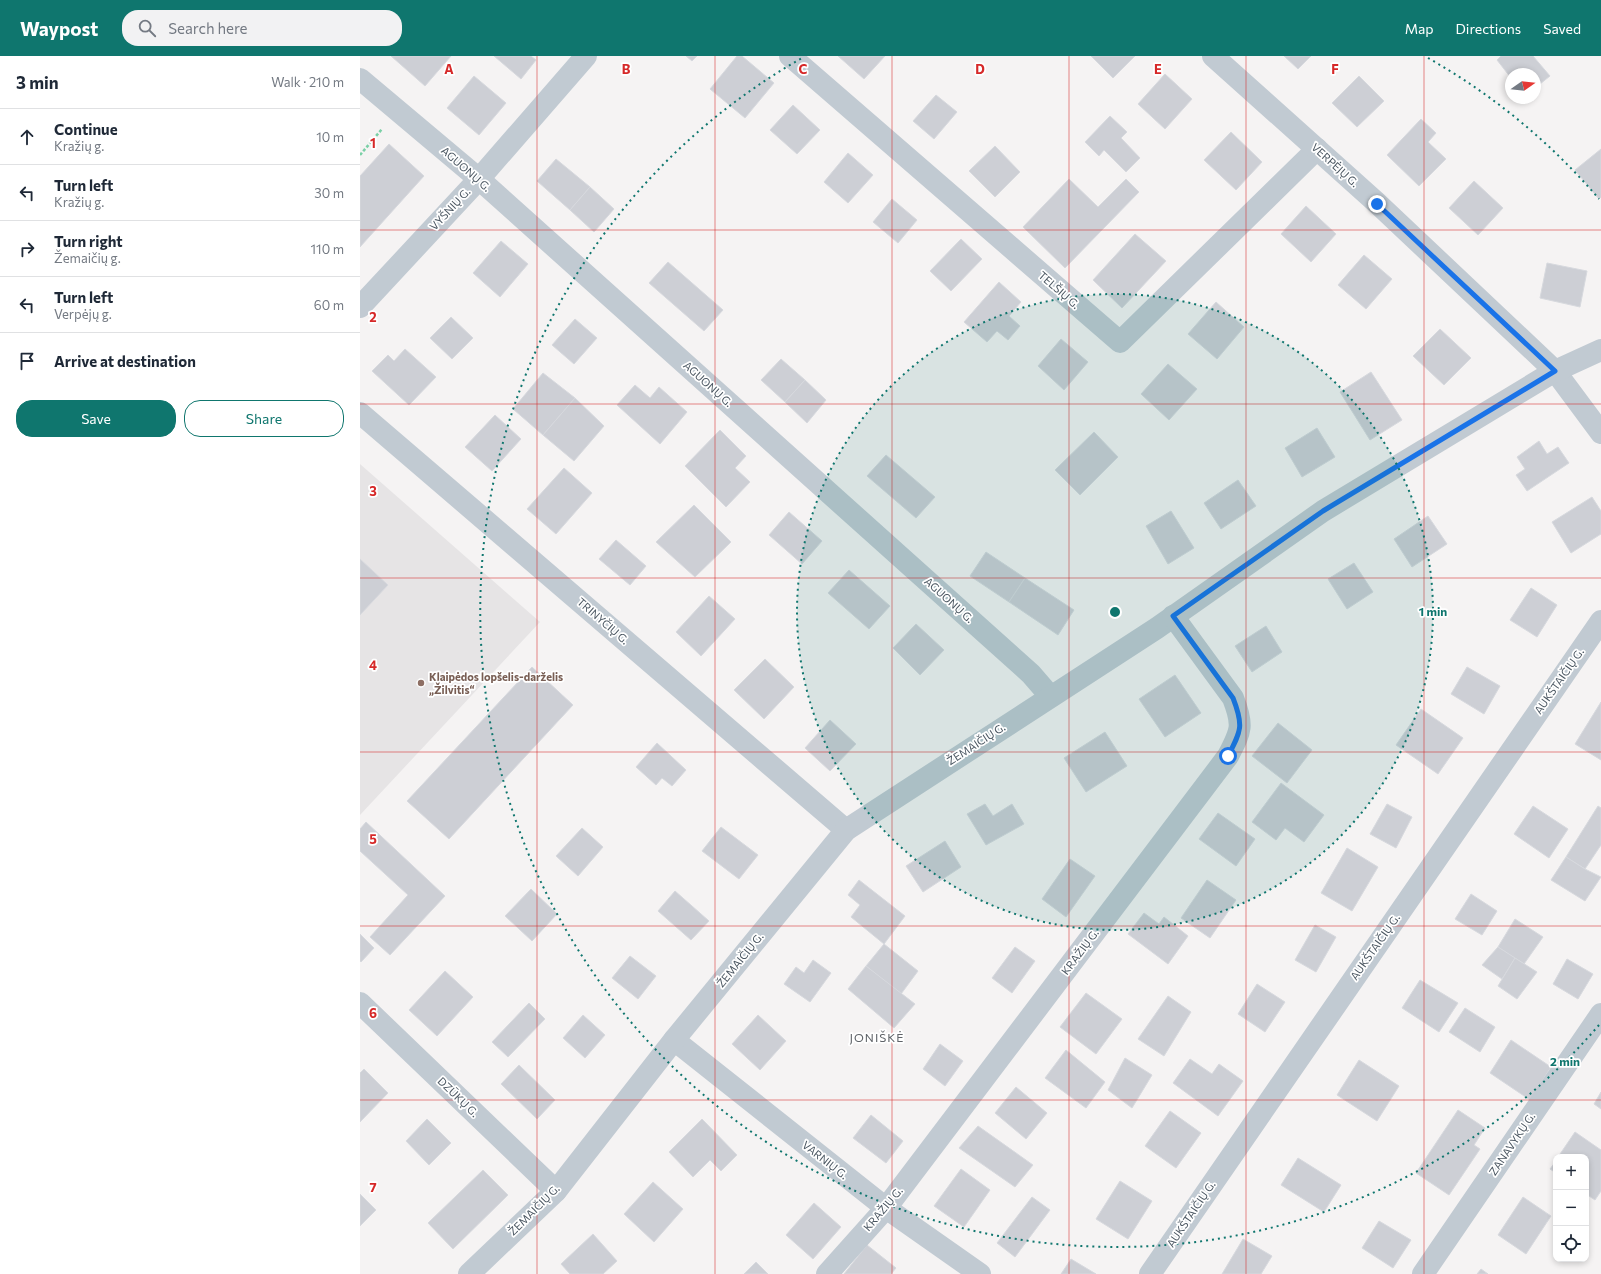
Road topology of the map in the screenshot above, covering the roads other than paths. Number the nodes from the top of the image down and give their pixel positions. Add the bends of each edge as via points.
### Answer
1 (586, 56) edge
2 (790, 56) edge
3 (1214, 56) edge
4 (360, 79) edge
5 (1317, 150) junction
6 (479, 179) junction
7 (360, 307) edge
8 (1601, 350) edge
9 (1555, 371) junction
10 (360, 412) edge
11 (1601, 433) edge
12 (1173, 616) junction
13 (1601, 620) edge
14 (1050, 696) junction
15 (846, 830) junction
16 (360, 1003) edge
17 (1601, 1014) edge
18 (674, 1040) junction
19 (556, 1191) junction
20 (886, 1208) junction
21 (469, 1274) edge
22 (827, 1274) edge
23 (980, 1274) edge
24 (1150, 1274) edge
25 (1423, 1274) edge

1 - 6 street, VYŠNIŲ G.
2 - 5 street, TELŠIŲ G. via 1120,342
3 - 5 street, VERPĖJŲ G.
4 - 6 street, AGUONŲ G.
5 - 9 street, VERPĖJŲ G.
6 - 7 street, VYŠNIŲ G.
6 - 14 street, AGUONŲ G. via 1031,674
8 - 9 street, ŽEMAIČIŲ G.
9 - 11 street, VERPĖJŲ G.
9 - 12 street, ŽEMAIČIŲ G. via 1323,511
10 - 15 street, TRINYČIŲ G.
12 - 14 street, ŽEMAIČIŲ G.
12 - 20 street, KRAŽIŲ G. via 1233,698 1239,713 1240,732 1228,756
13 - 24 street, AUKŠTAIČIŲ G.
14 - 15 street, ŽEMAIČIŲ G.
15 - 18 street, ŽEMAIČIŲ G.
16 - 19 street, DZŪKŲ G.
17 - 25 street, ZANAVYKŲ G.
18 - 19 street, ŽEMAIČIŲ G.
18 - 20 street, VARNIŲ G.
19 - 21 street, ŽEMAIČIŲ G.
20 - 22 street, KRAŽIŲ G.
20 - 23 street, VARNIŲ G.

